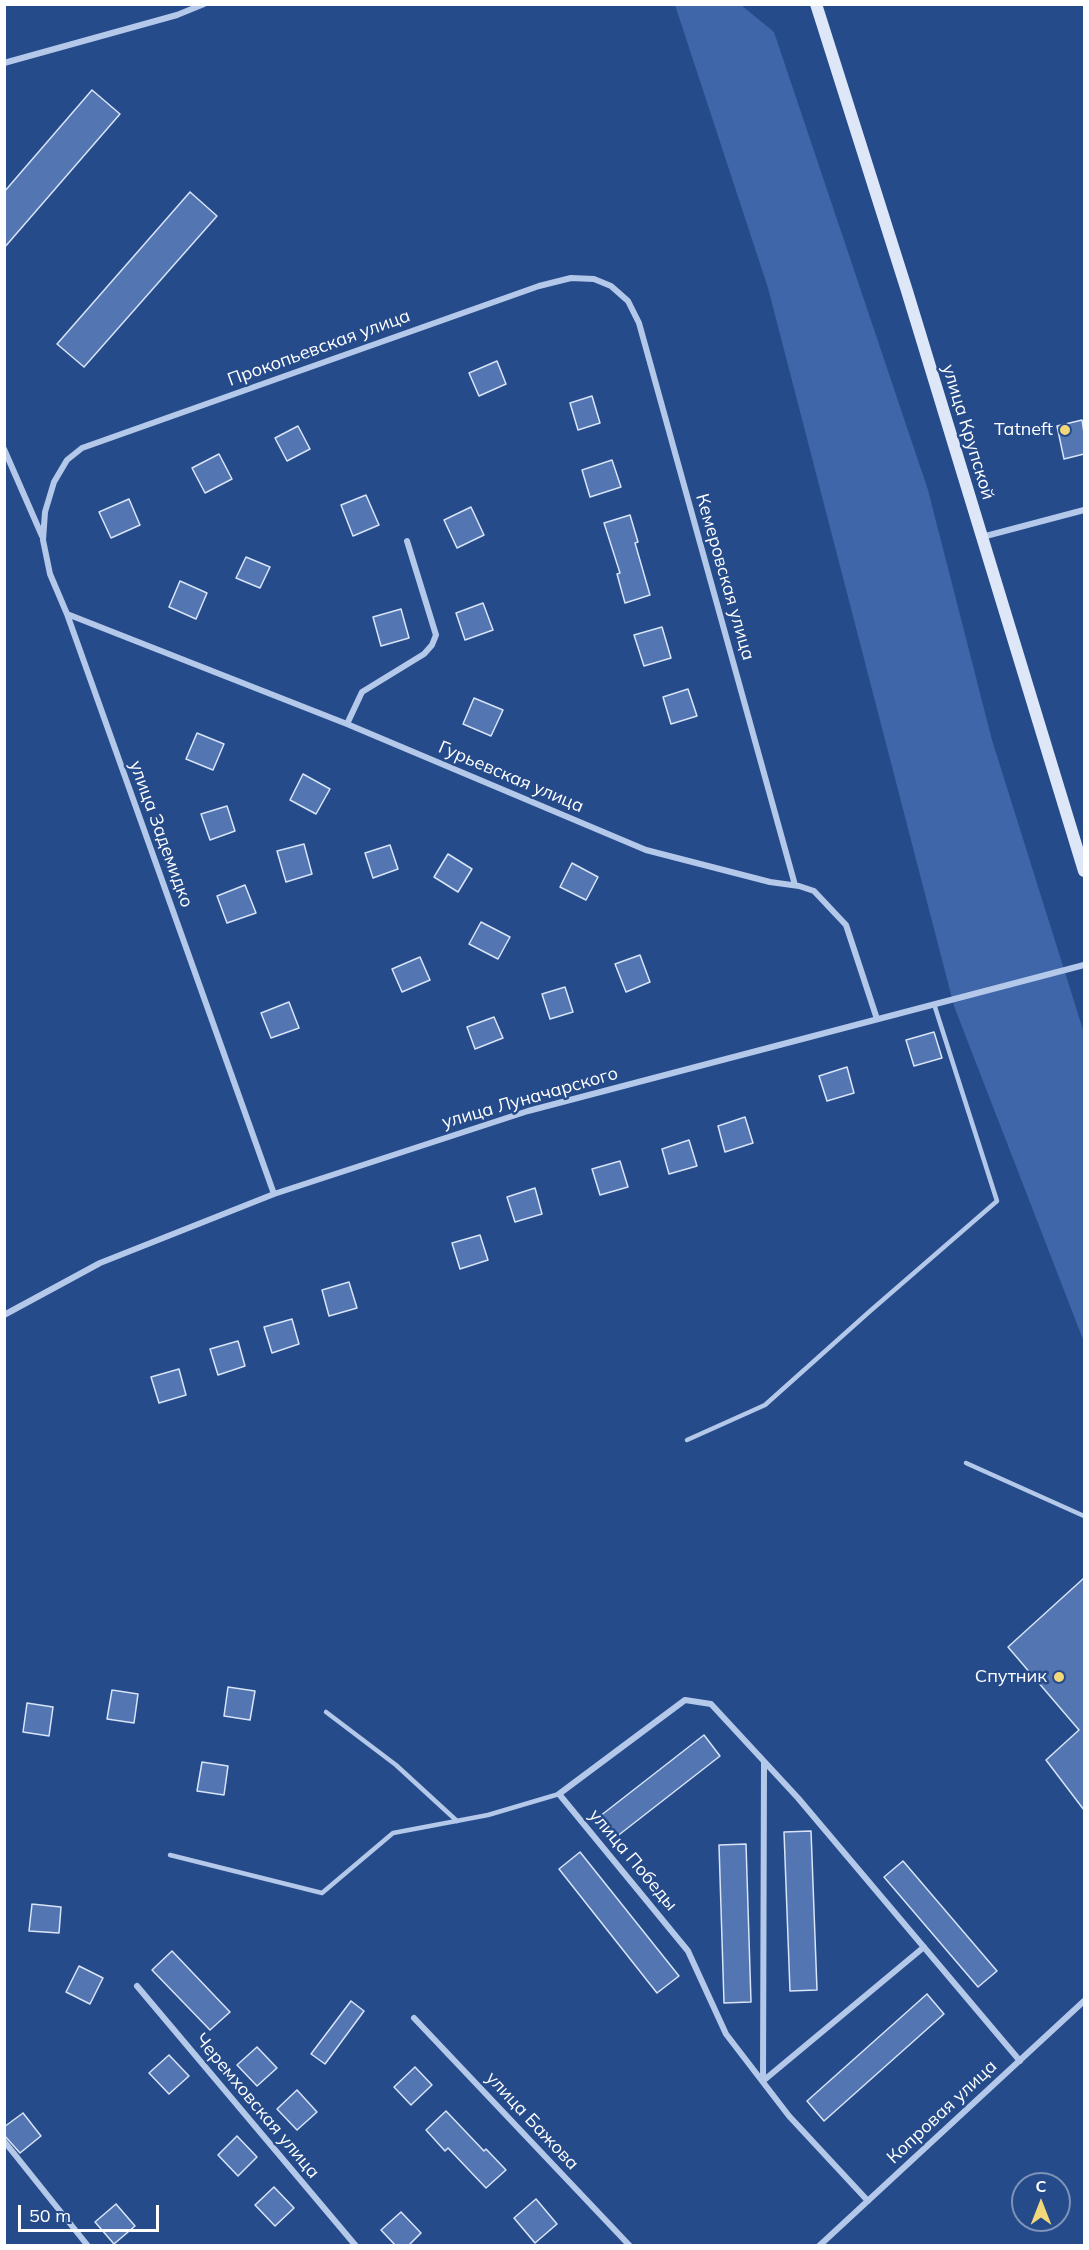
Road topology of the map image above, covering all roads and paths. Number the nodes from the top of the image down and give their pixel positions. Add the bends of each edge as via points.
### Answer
1 (204, 4) edge
2 (816, 4) edge
3 (4, 63) edge
4 (611, 286) joint
5 (4, 449) edge
6 (54, 482) joint
7 (1084, 510) edge
8 (981, 537) junction
9 (43, 540) junction
10 (407, 541) dead end
11 (67, 614) junction
12 (347, 724) junction
13 (1084, 871) edge
14 (795, 885) junction
15 (1084, 965) edge
16 (934, 1004) junction
17 (876, 1019) junction
18 (274, 1194) junction
19 (4, 1316) edge
20 (687, 1440) dead end
21 (966, 1464) dead end
22 (1084, 1516) edge
23 (326, 1712) dead end
24 (764, 1762) junction
25 (559, 1794) junction
26 (457, 1821) junction
27 (170, 1855) dead end
28 (924, 1947) junction
29 (136, 1986) dead end
30 (1084, 2001) edge
31 (414, 2018) dead end
32 (1020, 2061) junction
33 (763, 2081) junction
34 (4, 2141) edge
35 (868, 2201) junction
36 (88, 2246) edge
37 (356, 2246) edge
38 (630, 2246) edge
39 (819, 2246) edge

1 - 3 street
2 - 8 street, улица Крупской
4 - 6 street, Прокопьевская улица via 594,279 571,278 539,286 82,448 67,460
4 - 14 street, Кемеровская улица via 628,301 639,323
5 - 9 street
6 - 9 street, улица Задемидко via 45,512
7 - 8 street
8 - 13 street, улица Крупской
9 - 11 street, улица Задемидко via 50,574
10 - 12 street via 436,635 424,654 362,692
11 - 12 street, Гурьевская улица
11 - 18 street, улица Задемидко
12 - 14 street, Гурьевская улица via 646,850
14 - 17 street, Гурьевская улица via 814,891 846,925
15 - 16 street, улица Луначарского
16 - 17 street, улица Луначарского
16 - 20 lane via 997,1201 765,1405
17 - 18 street, улица Луначарского via 528,1111
18 - 19 street, улица Луначарского via 100,1263
21 - 22 lane
23 - 26 lane via 396,1765
24 - 25 street via 711,1704 686,1700
24 - 28 street
24 - 33 street
25 - 26 lane
25 - 33 street, улица Победы via 688,1951 726,2034
26 - 27 lane via 393,1833 322,1893
28 - 32 street
28 - 33 street
29 - 37 street, Черемховская улица
30 - 32 street, Копровая улица
31 - 38 street, улица Бажова
32 - 35 street, Копровая улица
33 - 35 street, улица Победы via 789,2116
34 - 36 street
35 - 39 street, Копровая улица

